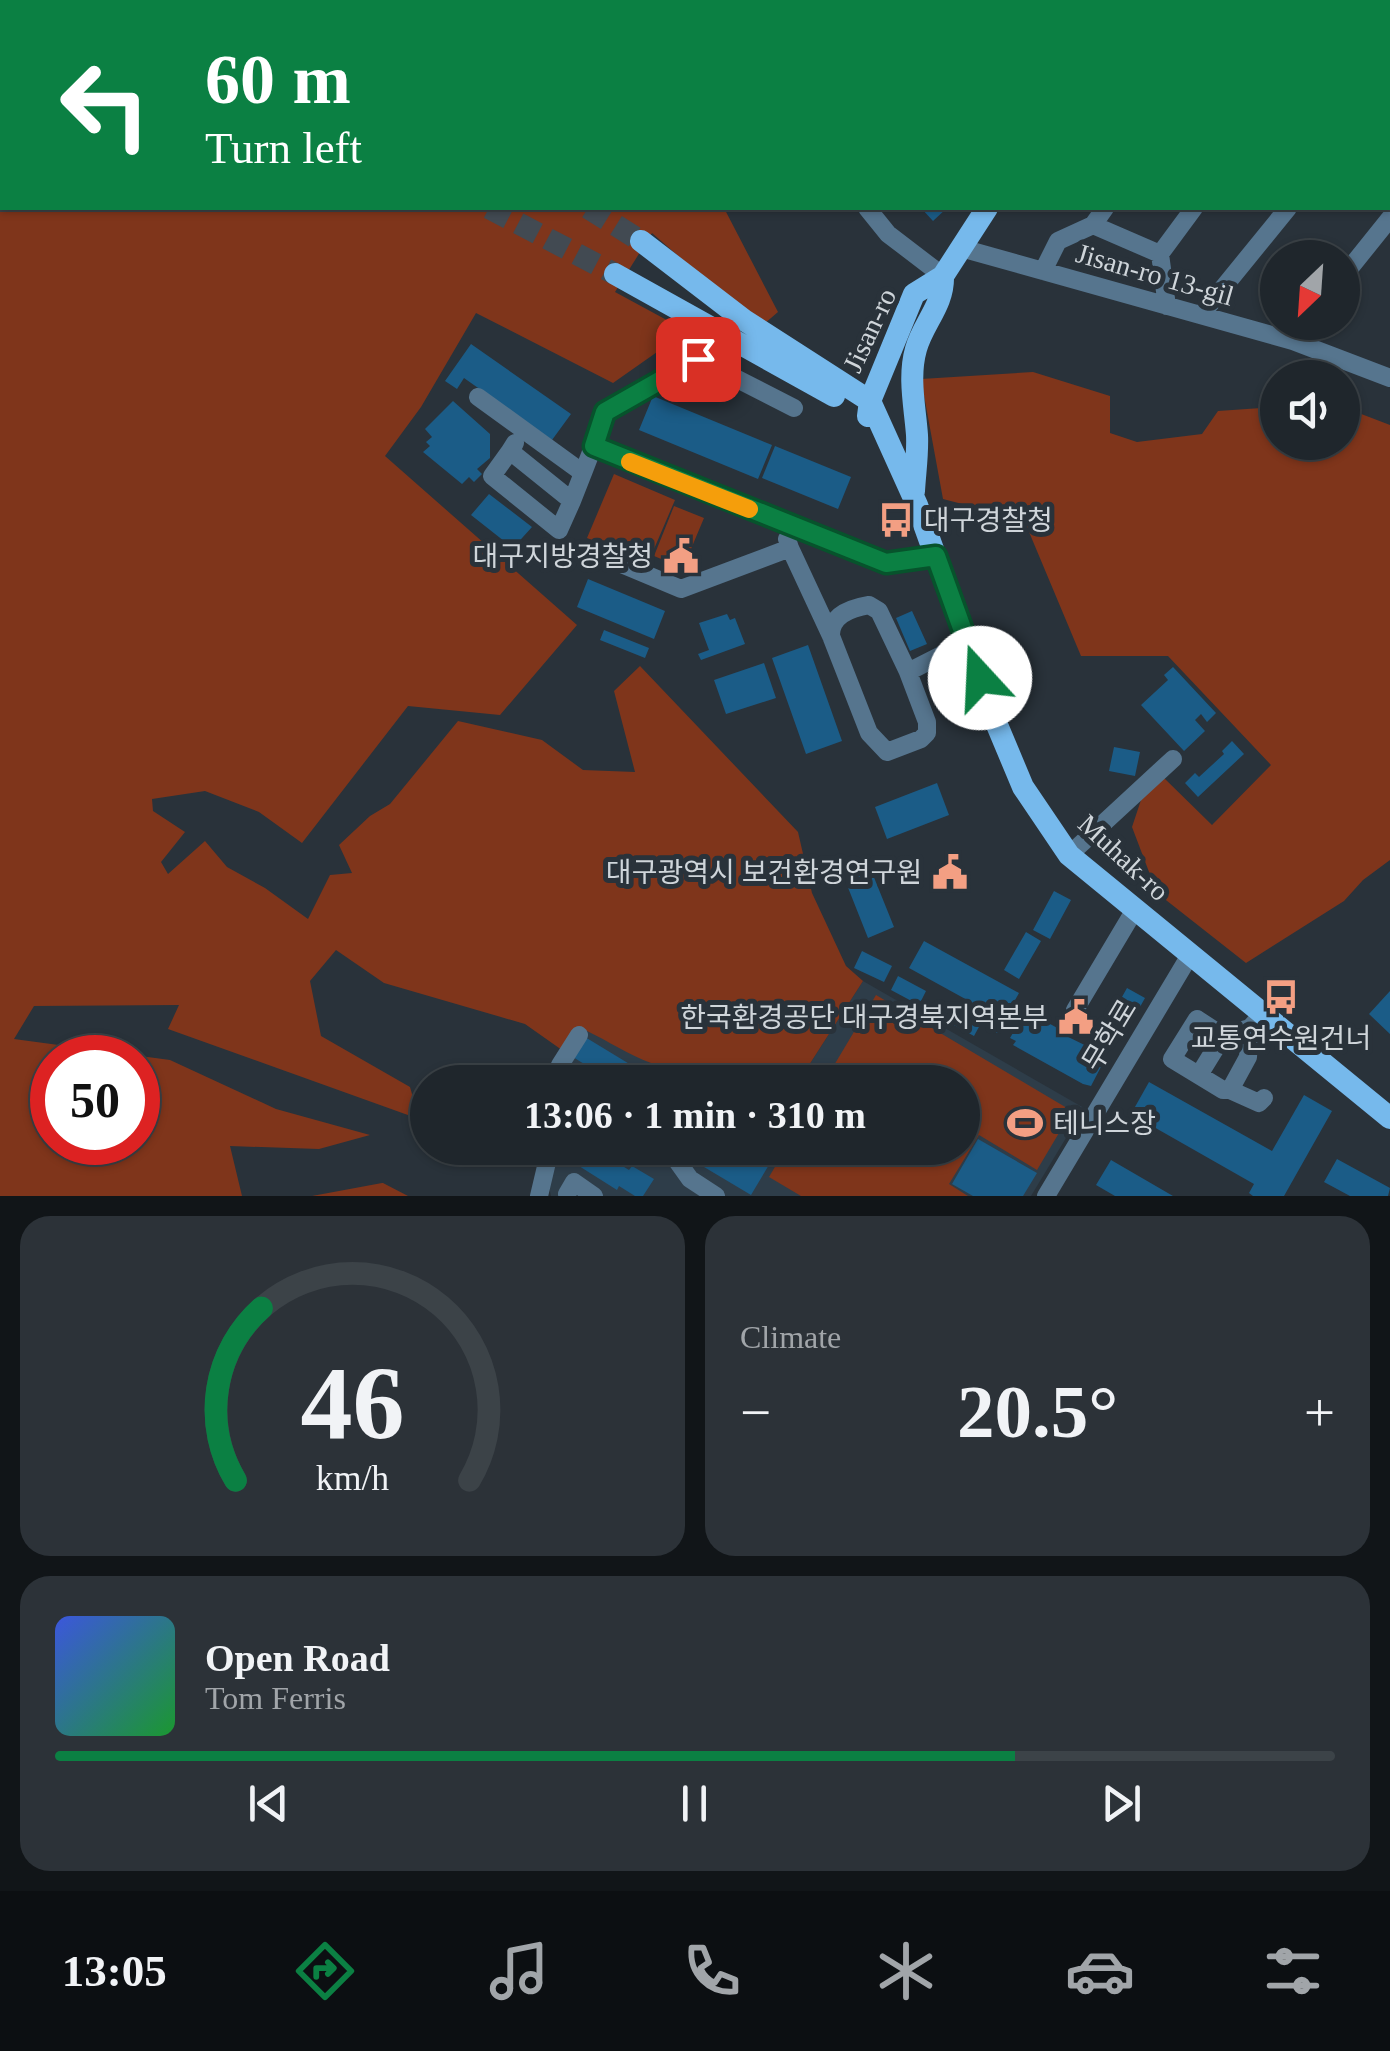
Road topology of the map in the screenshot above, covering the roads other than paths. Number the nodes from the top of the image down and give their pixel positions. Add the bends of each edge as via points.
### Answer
1 (869, 210) edge
2 (986, 210) edge
3 (1104, 210) edge
4 (1193, 210) edge
5 (1286, 210) edge
6 (1390, 218) edge
7 (1093, 224) junction
8 (641, 241) tunnel mouth
9 (961, 248) junction
10 (1160, 254) junction
11 (1360, 256) edge
12 (1043, 271) junction
13 (615, 274) tunnel mouth
14 (944, 276) junction
15 (1167, 306) junction
16 (1201, 315) junction
17 (1293, 341) joint
18 (1390, 378) edge
19 (478, 397) dead end
20 (794, 408) dead end
21 (868, 412) junction
22 (522, 429) junction
23 (917, 439) joint
24 (594, 446) junction
25 (510, 452) junction
26 (584, 473) junction
27 (914, 496) junction
28 (572, 502) junction
29 (782, 522) junction
30 (790, 548) junction
31 (595, 553) dead end
32 (936, 556) junction
33 (831, 636) junction
34 (967, 642) junction
35 (908, 672) junction
36 (1173, 758) dead end
37 (1068, 854) junction
38 (1134, 910) junction
39 (1190, 955) junction
40 (1075, 1010) dead end
41 (1256, 1020) junction
42 (579, 1035) dead end
43 (1223, 1036) junction
44 (561, 1065) edge
45 (1198, 1075) junction
46 (1230, 1090) junction
47 (1264, 1098) dead end
48 (1390, 1118) edge
49 (546, 1165) edge
50 (679, 1165) edge
51 (690, 1179) junction
52 (567, 1194) edge
53 (539, 1196) edge
54 (594, 1196) edge
55 (680, 1196) edge
56 (716, 1196) edge
57 (1046, 1196) edge

1 - 14 street via 888,234
2 - 9 main road, Jisan-ro
3 - 7 street
4 - 10 street
5 - 16 street
6 - 11 street
7 - 10 street
7 - 12 street via 1058,241
8 - 21 main road
9 - 12 street, Jisan-ro 13-gil
9 - 14 main road, Jisan-ro
10 - 15 street
12 - 15 street, Jisan-ro 13-gil
13 - 21 main road, Muhak-ro
14 - 21 main road, Jisan-ro via 914,294
14 - 23 main road, Jisan-ro via 916,350
15 - 16 street, Jisan-ro 13-gil
16 - 17 street, Jisan-ro 13-gil
17 - 18 street, Jisan-ro 13-gil
19 - 22 street
20 - 24 street via 698,359 605,412
21 - 27 main road, Muhak-ro
22 - 25 street
22 - 26 street
23 - 27 main road, Muhak-ro
24 - 26 street
24 - 29 street
25 - 28 street
25 - 28 street via 492,476 559,530
26 - 28 street
27 - 32 main road, Muhak-ro
29 - 30 street
29 - 32 street via 886,563
30 - 31 street via 681,589
30 - 33 street
32 - 34 main road, Muhak-ro
33 - 35 street via 836,618 874,606
33 - 35 street via 870,733 887,752 927,732
34 - 35 street
34 - 37 main road, Muhak-ro via 1023,788
36 - 37 street
37 - 38 main road, Muhak-ro
38 - 39 main road, Muhak-ro
38 - 40 street
39 - 41 main road, Muhak-ro
39 - 57 street, 무학로
41 - 43 street
41 - 46 street via 1248,1057
41 - 48 main road, Muhak-ro
42 - 44 street
43 - 45 street
43 - 45 street via 1196,1019 1172,1060
45 - 46 street
46 - 47 street via 1259,1103
49 - 53 street
50 - 51 street
51 - 55 street
51 - 56 street
52 - 54 street via 574,1182

